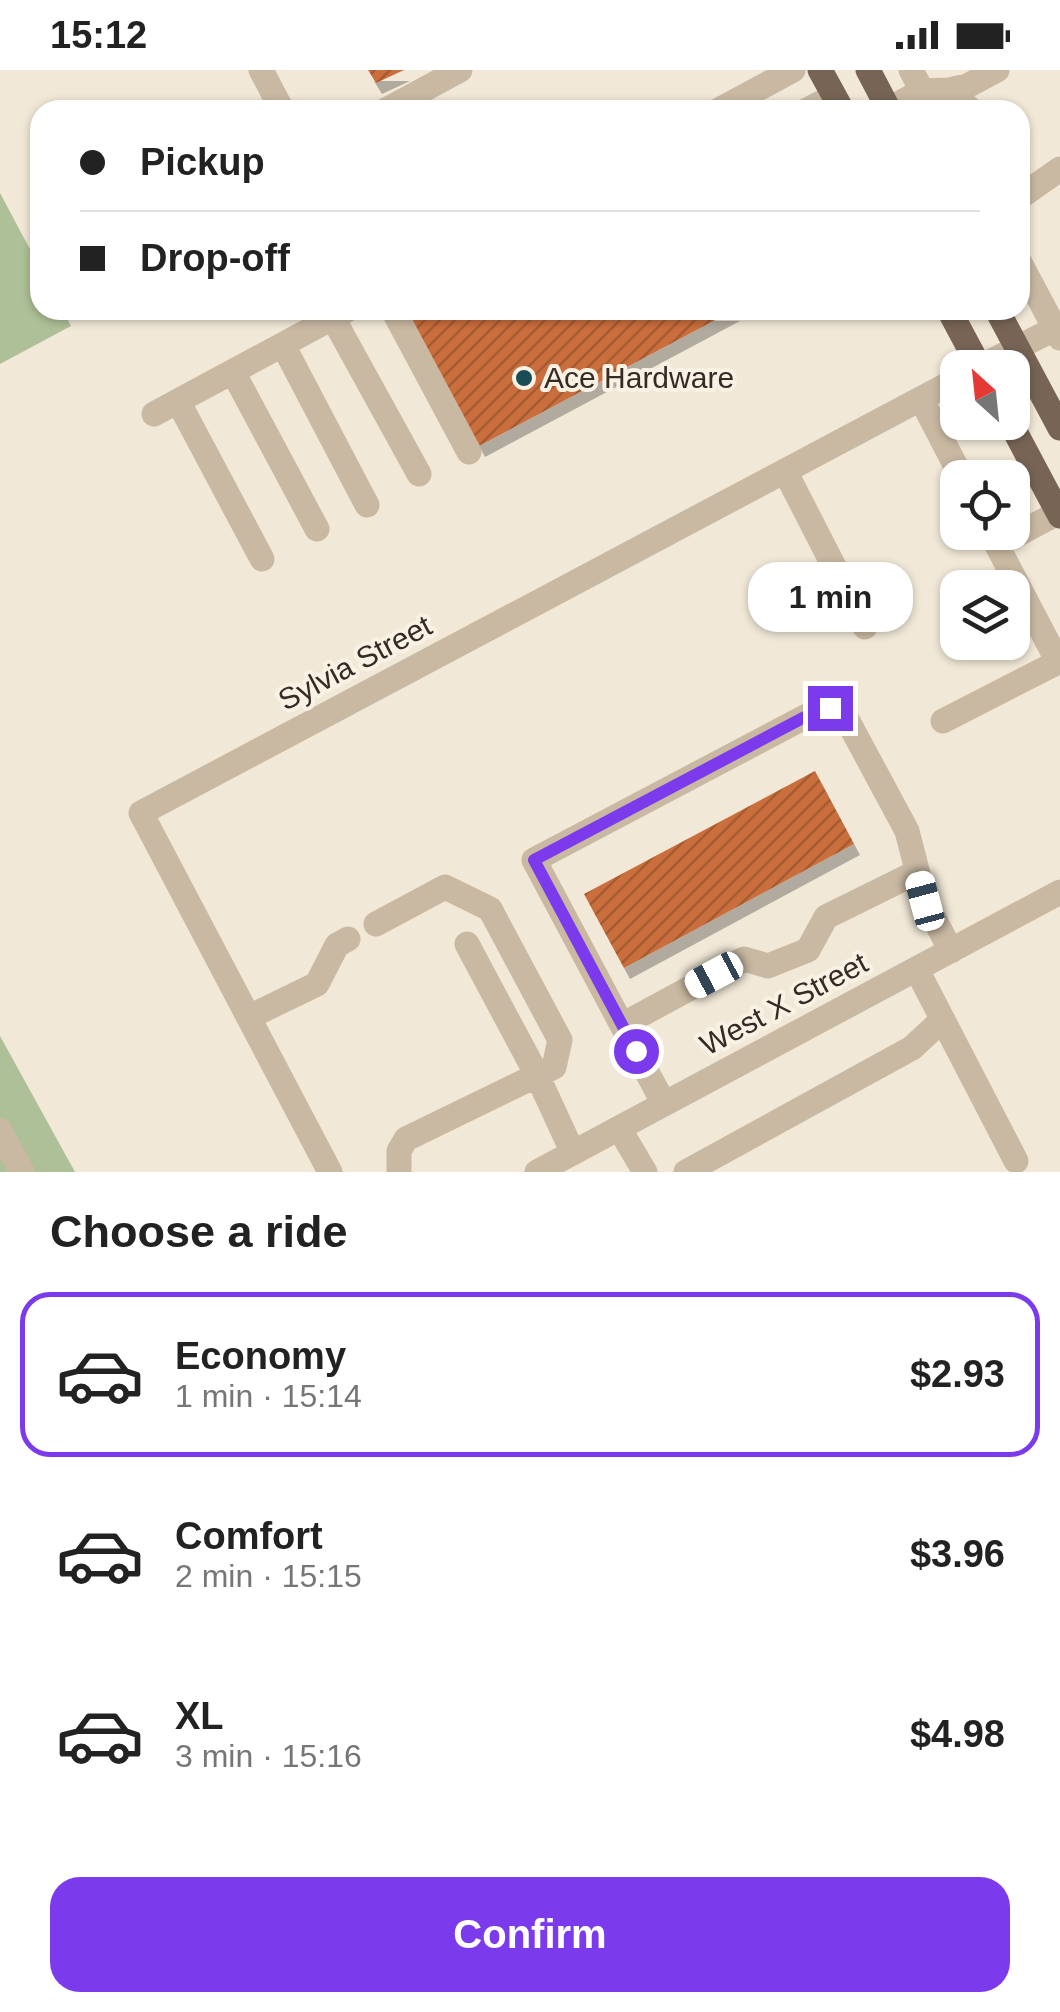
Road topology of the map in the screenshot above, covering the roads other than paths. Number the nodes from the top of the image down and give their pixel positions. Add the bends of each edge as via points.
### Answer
1 (261, 70) edge
2 (460, 70) edge
3 (793, 70) edge
4 (820, 70) edge
5 (868, 70) edge
6 (997, 70) edge
7 (916, 80) edge
8 (950, 90) junction
9 (277, 100) edge
10 (404, 100) edge
11 (738, 100) edge
12 (836, 100) edge
13 (884, 100) edge
14 (897, 100) edge
15 (961, 100) edge
16 (1059, 174) edge
17 (1030, 191) edge
18 (1030, 280) edge
19 (329, 320) edge
20 (343, 320) edge
21 (398, 320) edge
22 (954, 320) edge
23 (1002, 320) edge
24 (1058, 331) edge
25 (283, 345) junction
26 (1017, 347) junction
27 (971, 350) edge
28 (1011, 350) edge
29 (233, 372) junction
30 (940, 388) edge
31 (920, 398) junction
32 (178, 401) junction
33 (154, 414) dead end
34 (1060, 428) edge
35 (1020, 440) edge
36 (468, 452) dead end
37 (953, 460) edge
38 (785, 470) junction
39 (419, 474) dead end
40 (367, 505) dead end
41 (1059, 514) edge
42 (1030, 525) edge
43 (317, 529) dead end
44 (1000, 550) edge
45 (262, 559) dead end
46 (864, 627) dead end
47 (1059, 662) edge
48 (942, 721) dead end
49 (917, 872) junction
50 (1060, 892) edge
51 (376, 924) dead end
52 (348, 939) dead end
53 (468, 944) dead end
54 (951, 952) junction
55 (917, 970) junction
56 (249, 1018) junction
57 (942, 1020) junction
58 (622, 1025) junction
59 (537, 1075) junction
60 (664, 1104) junction
61 (620, 1128) junction
62 (0, 1131) edge
63 (574, 1152) junction
64 (1016, 1161) dead end
65 (22, 1172) edge
66 (330, 1172) edge
67 (400, 1172) edge
68 (537, 1172) edge
69 (645, 1172) edge
70 (686, 1172) edge

1 - 9 street
2 - 10 street
3 - 11 street
4 - 12 main road
5 - 13 main road
6 - 8 street
7 - 8 street
7 - 14 street
8 - 15 street
16 - 17 street
18 - 24 street
19 - 25 street
20 - 39 street
21 - 36 street
22 - 27 main road
23 - 26 main road
24 - 26 street
25 - 29 street
25 - 40 street
26 - 28 street
26 - 34 main road
29 - 32 street
29 - 43 street
30 - 31 street, Sylvia Street
31 - 37 street
31 - 38 street, Sylvia Street
32 - 33 street
32 - 45 street
35 - 41 main road
38 - 46 street
38 - 56 street, Sylvia Street via 142,813
41 - 42 street
44 - 47 street
47 - 48 street
49 - 54 street
49 - 58 street via 826,918 808,950 768,966 744,959
49 - 58 street via 906,832 843,712 830,708 804,717 534,860
50 - 54 street, West X Street
51 - 59 street via 445,887 490,909 560,1040 554,1067
52 - 56 street via 337,945 318,984
53 - 59 street
54 - 55 street, West X Street
55 - 57 street
55 - 60 street, West X Street
56 - 66 street, Sylvia Street
57 - 64 street
57 - 70 street via 912,1048
58 - 60 street
59 - 63 street
59 - 67 street via 406,1139 398,1151
60 - 61 street, West X Street
61 - 63 street, West X Street
61 - 69 street
62 - 65 street
63 - 68 street, West X Street

